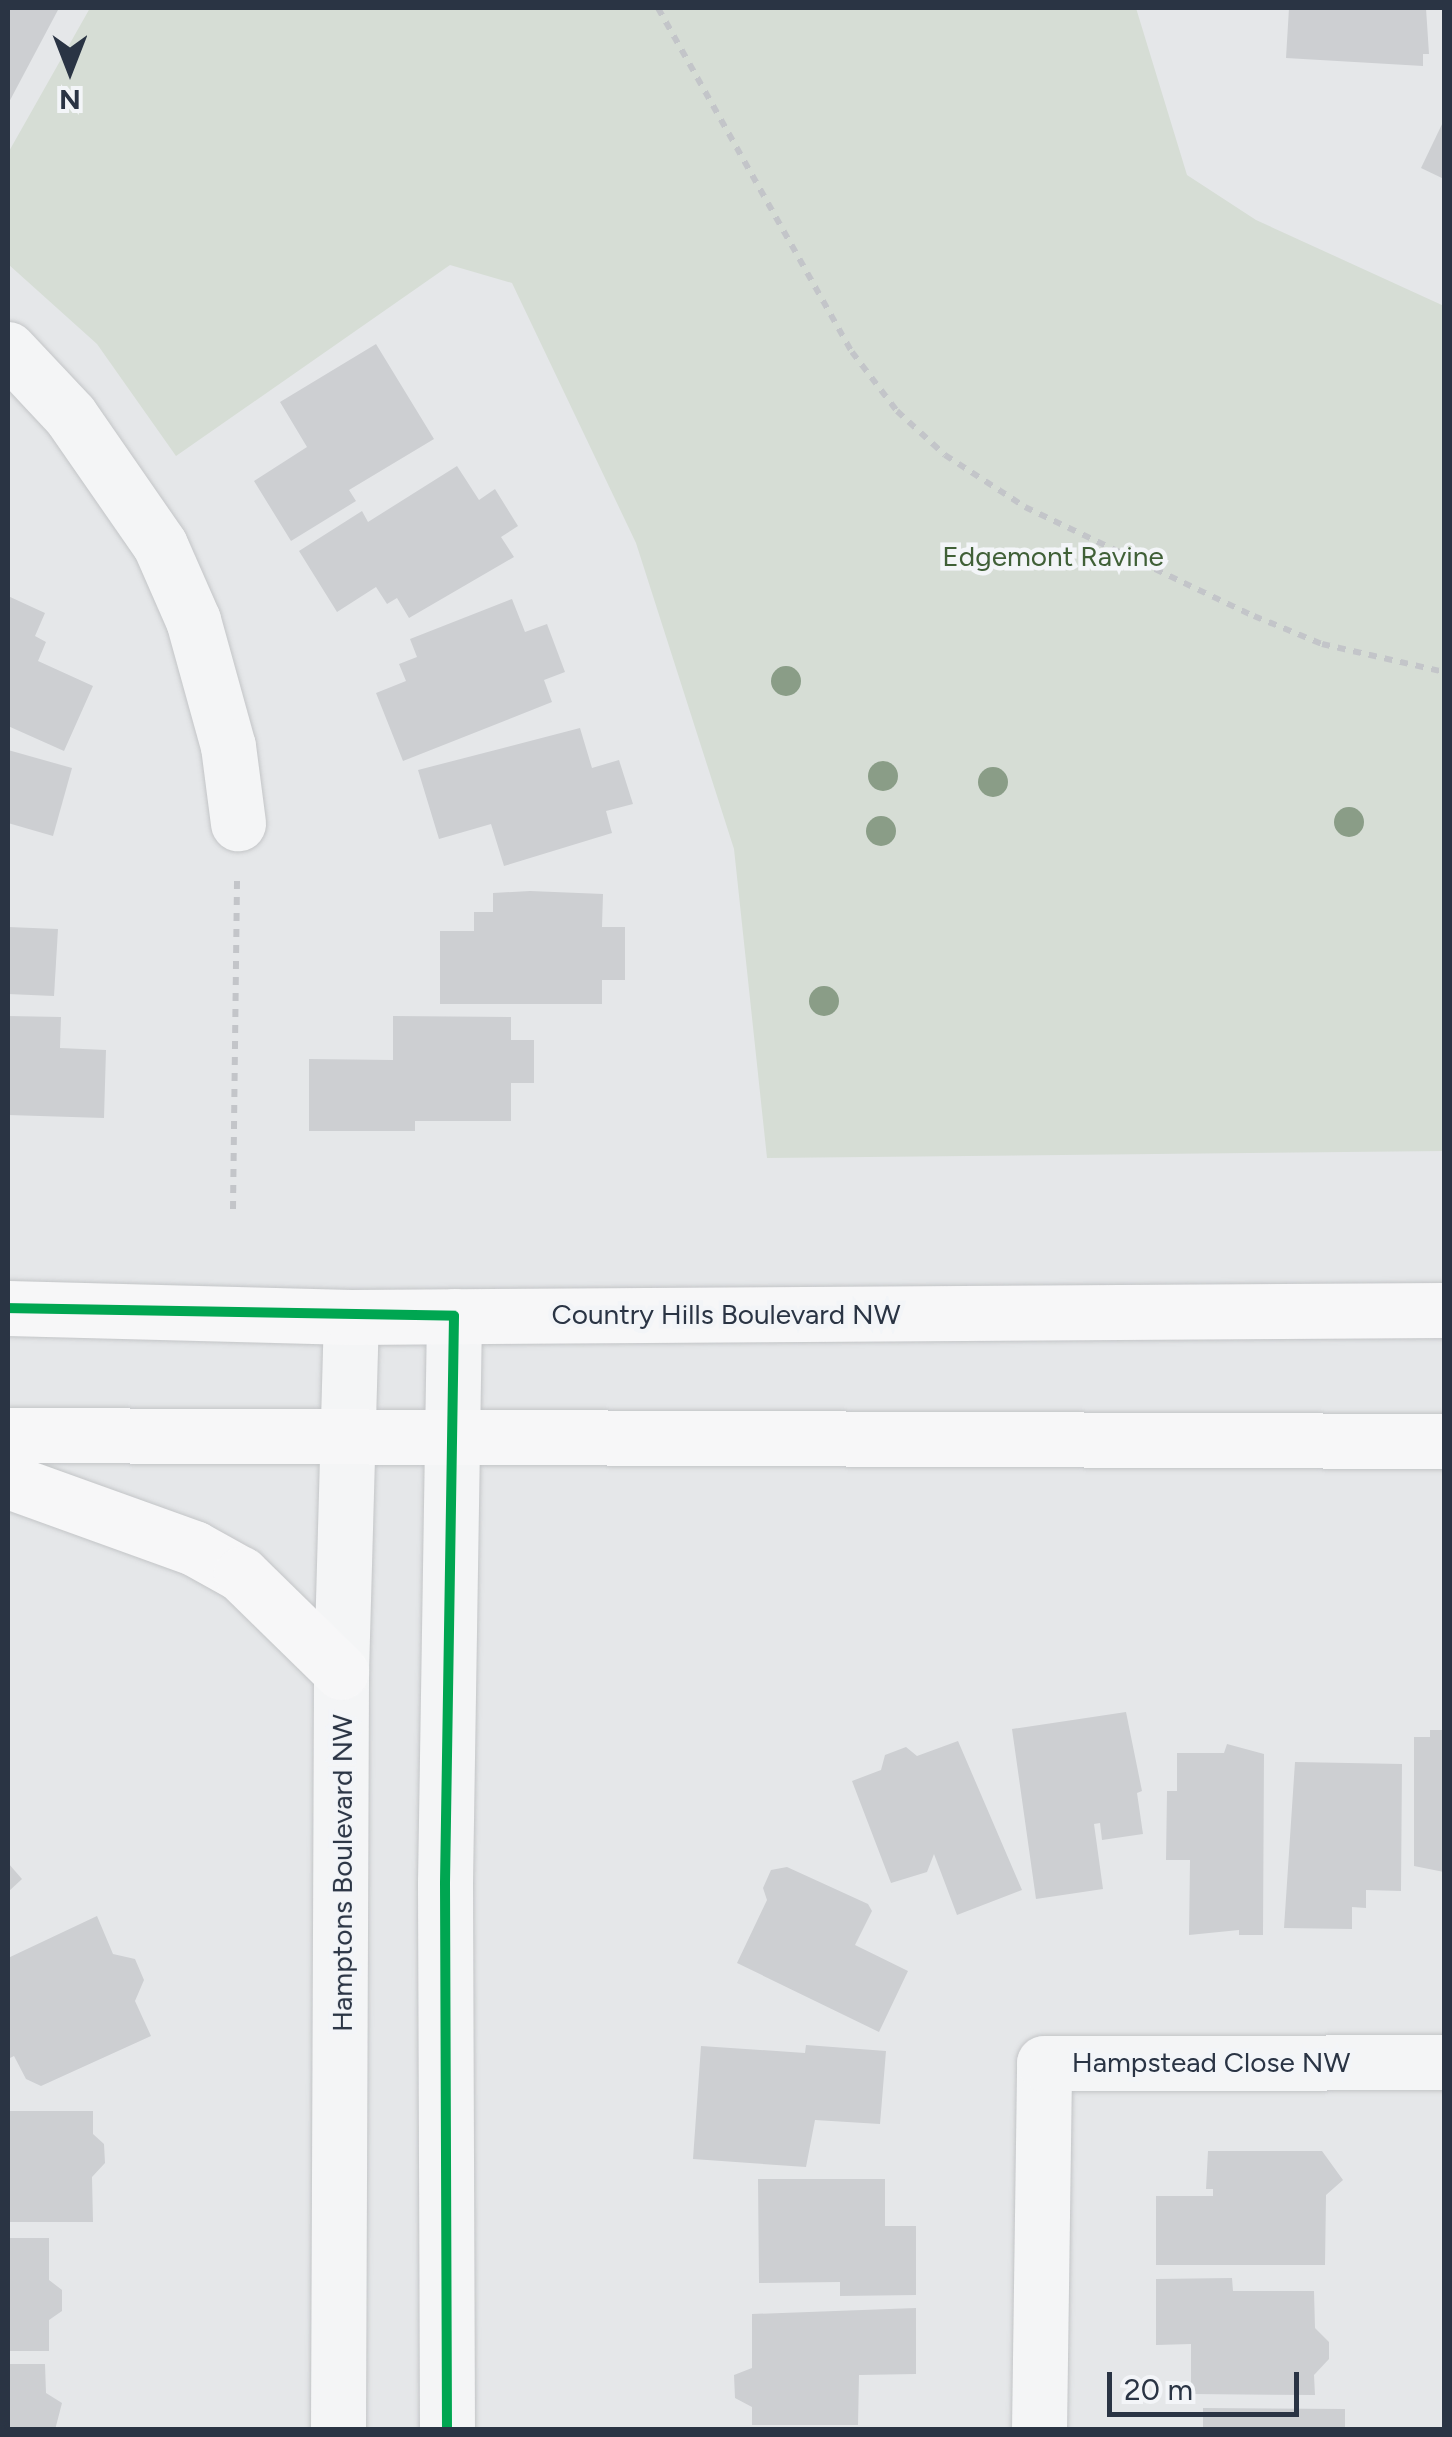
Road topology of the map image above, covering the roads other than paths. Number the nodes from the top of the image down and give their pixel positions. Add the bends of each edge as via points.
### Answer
1 (8, 349) edge
2 (238, 823) road end
3 (8, 1308) edge
4 (1444, 1310) edge
5 (454, 1316) junction
6 (351, 1317) junction
7 (8, 1436) edge
8 (348, 1436) junction
9 (454, 1440) junction
10 (1444, 1441) edge
11 (8, 1481) edge
12 (340, 1672) junction
13 (1444, 2062) edge
14 (338, 2430) edge
15 (448, 2430) edge
16 (1039, 2430) edge

1 - 2 street via 70,415 160,545 193,620 228,746
3 - 6 main road, Country Hills Boulevard NW
4 - 5 main road, Country Hills Boulevard NW
5 - 6 main road, Country Hills Boulevard NW
5 - 9 street
6 - 8 street, Hamptons Boulevard NW
7 - 8 main road
8 - 9 main road
8 - 12 street, Hamptons Boulevard NW
9 - 10 main road
9 - 15 street via 445,1883
11 - 12 main road via 194,1548 241,1574
12 - 14 street, Hamptons Boulevard NW
13 - 16 street, Hampstead Close NW via 1044,2063

